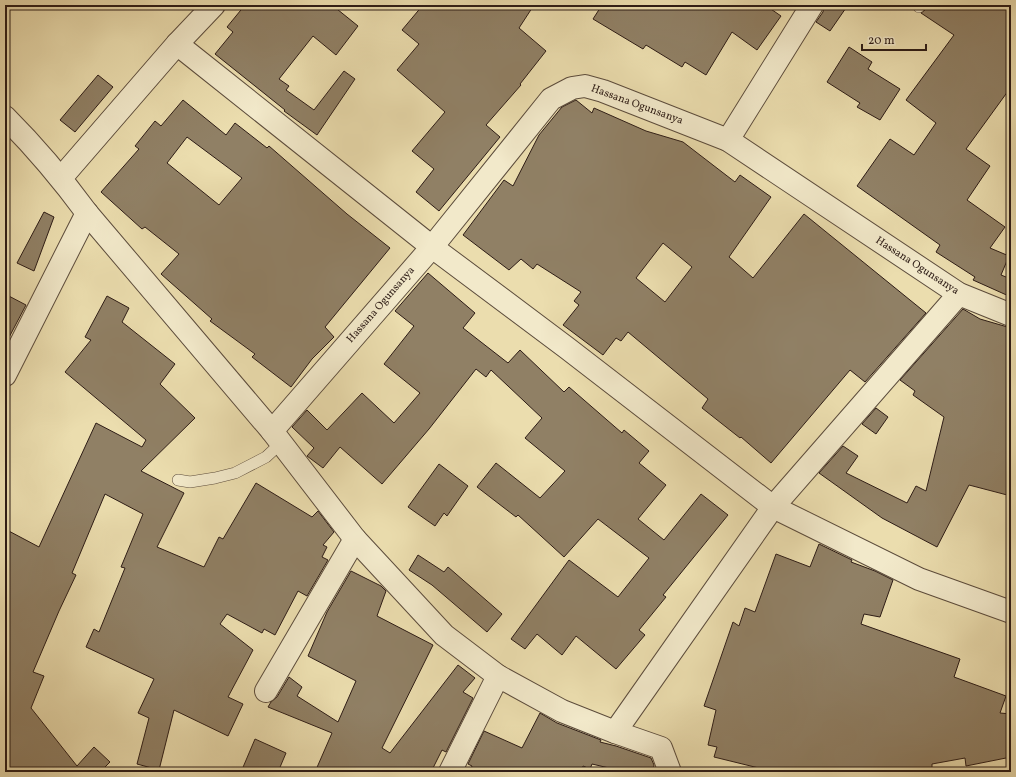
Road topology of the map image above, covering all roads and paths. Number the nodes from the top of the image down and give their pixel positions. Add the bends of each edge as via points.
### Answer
1 (214, 5) edge
2 (812, 5) edge
3 (177, 44) junction
4 (5, 116) edge
5 (728, 140) junction
6 (61, 178) junction
7 (88, 213) junction
8 (432, 247) junction
9 (959, 294) junction
10 (1011, 315) edge
11 (5, 375) edge
12 (276, 437) junction
13 (178, 480) dead end
14 (773, 507) junction
15 (355, 540) junction
16 (1011, 612) edge
17 (498, 676) junction
18 (266, 691) dead end
19 (615, 732) junction
20 (450, 772) edge
21 (670, 772) edge

1 - 3 street
2 - 5 street
3 - 6 street
3 - 8 street
4 - 6 street
5 - 8 street, Hassana Ogunsanya via 603,90 584,86 572,88 551,99
5 - 9 street, Hassana Ogunsanya
6 - 7 street
7 - 11 street
7 - 12 street
8 - 12 street, Hassana Ogunsanya
8 - 14 street
9 - 10 street, Hassana Ogunsanya
9 - 14 street
12 - 13 lane via 266,457 235,472 190,482
12 - 15 street
14 - 16 street via 919,579
14 - 19 street
15 - 17 street via 444,634
15 - 18 street
17 - 19 street via 562,711
17 - 20 street
19 - 21 street via 661,748

